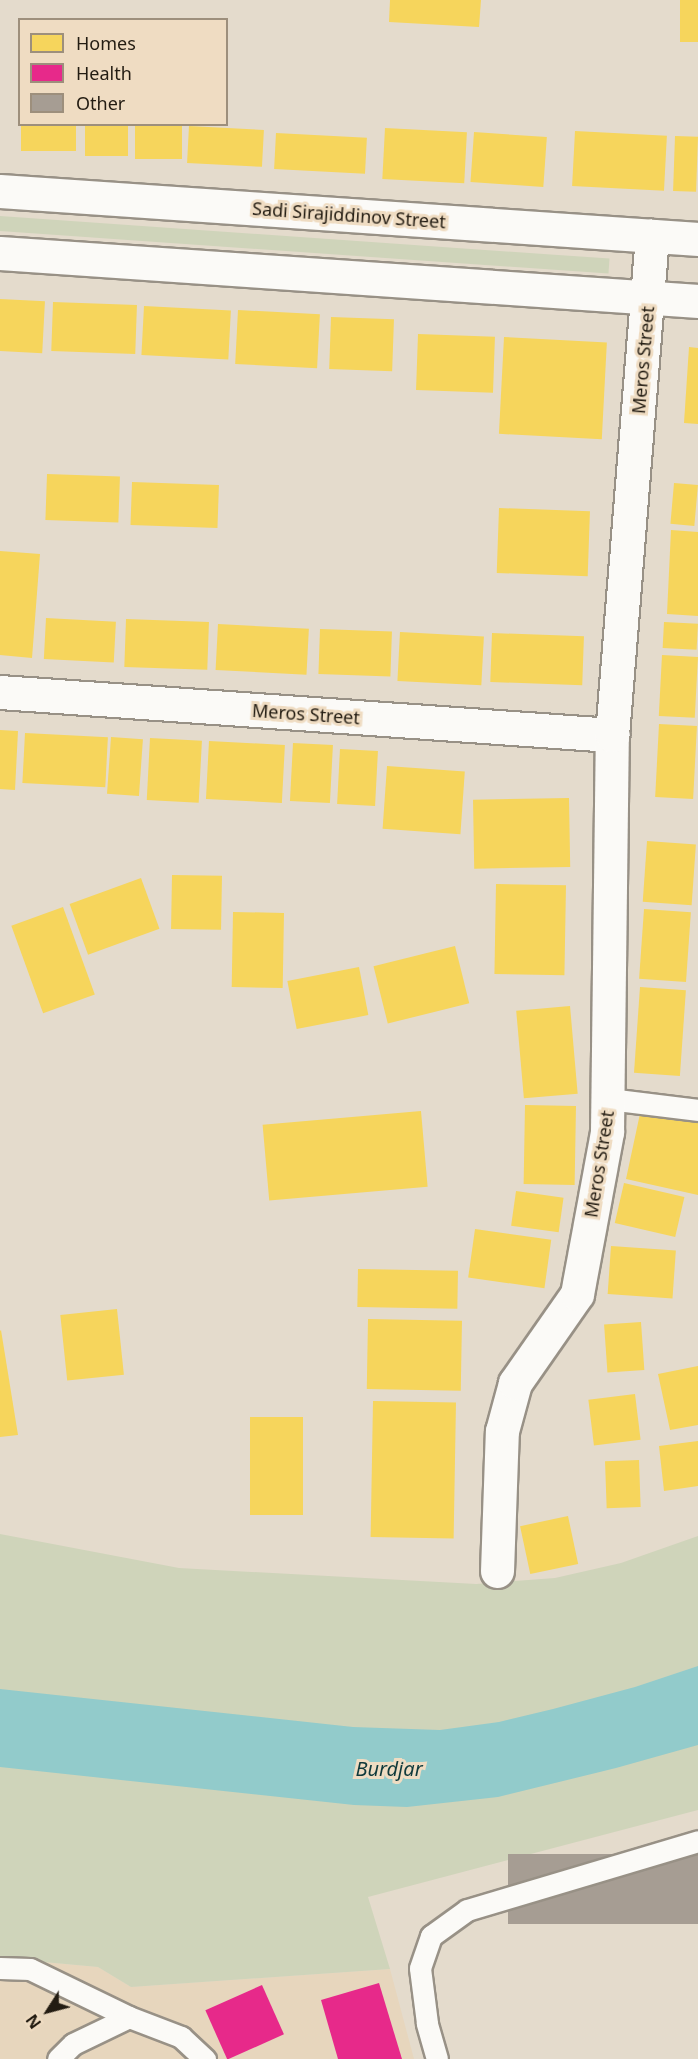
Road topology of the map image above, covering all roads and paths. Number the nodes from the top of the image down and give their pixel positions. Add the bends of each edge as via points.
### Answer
1 (0, 191) edge
2 (652, 236) junction
3 (698, 239) edge
4 (0, 253) edge
5 (648, 297) junction
6 (698, 301) edge
7 (0, 692) edge
8 (612, 735) junction
9 (609, 1099) junction
10 (698, 1110) edge
11 (497, 1571) dead end
12 (698, 1841) edge
13 (0, 1968) edge
14 (129, 2017) junction
15 (58, 2059) edge
16 (205, 2059) edge
17 (438, 2059) edge

1 - 2 street, Sadi Sirajiddinov Street
2 - 3 street, Sadi Sirajiddinov Street
2 - 5 street, Meros Street
4 - 5 street
5 - 6 street
5 - 8 street, Meros Street
7 - 8 street, Meros Street
8 - 9 street, Meros Street
9 - 10 lane
9 - 11 street, Meros Street via 607,1132 577,1294 515,1383 502,1431
12 - 17 lane via 467,1910 440,1929 432,1936 420,1968 425,2014
13 - 14 lane via 30,1969
14 - 15 lane via 73,2044
14 - 16 lane via 181,2037

